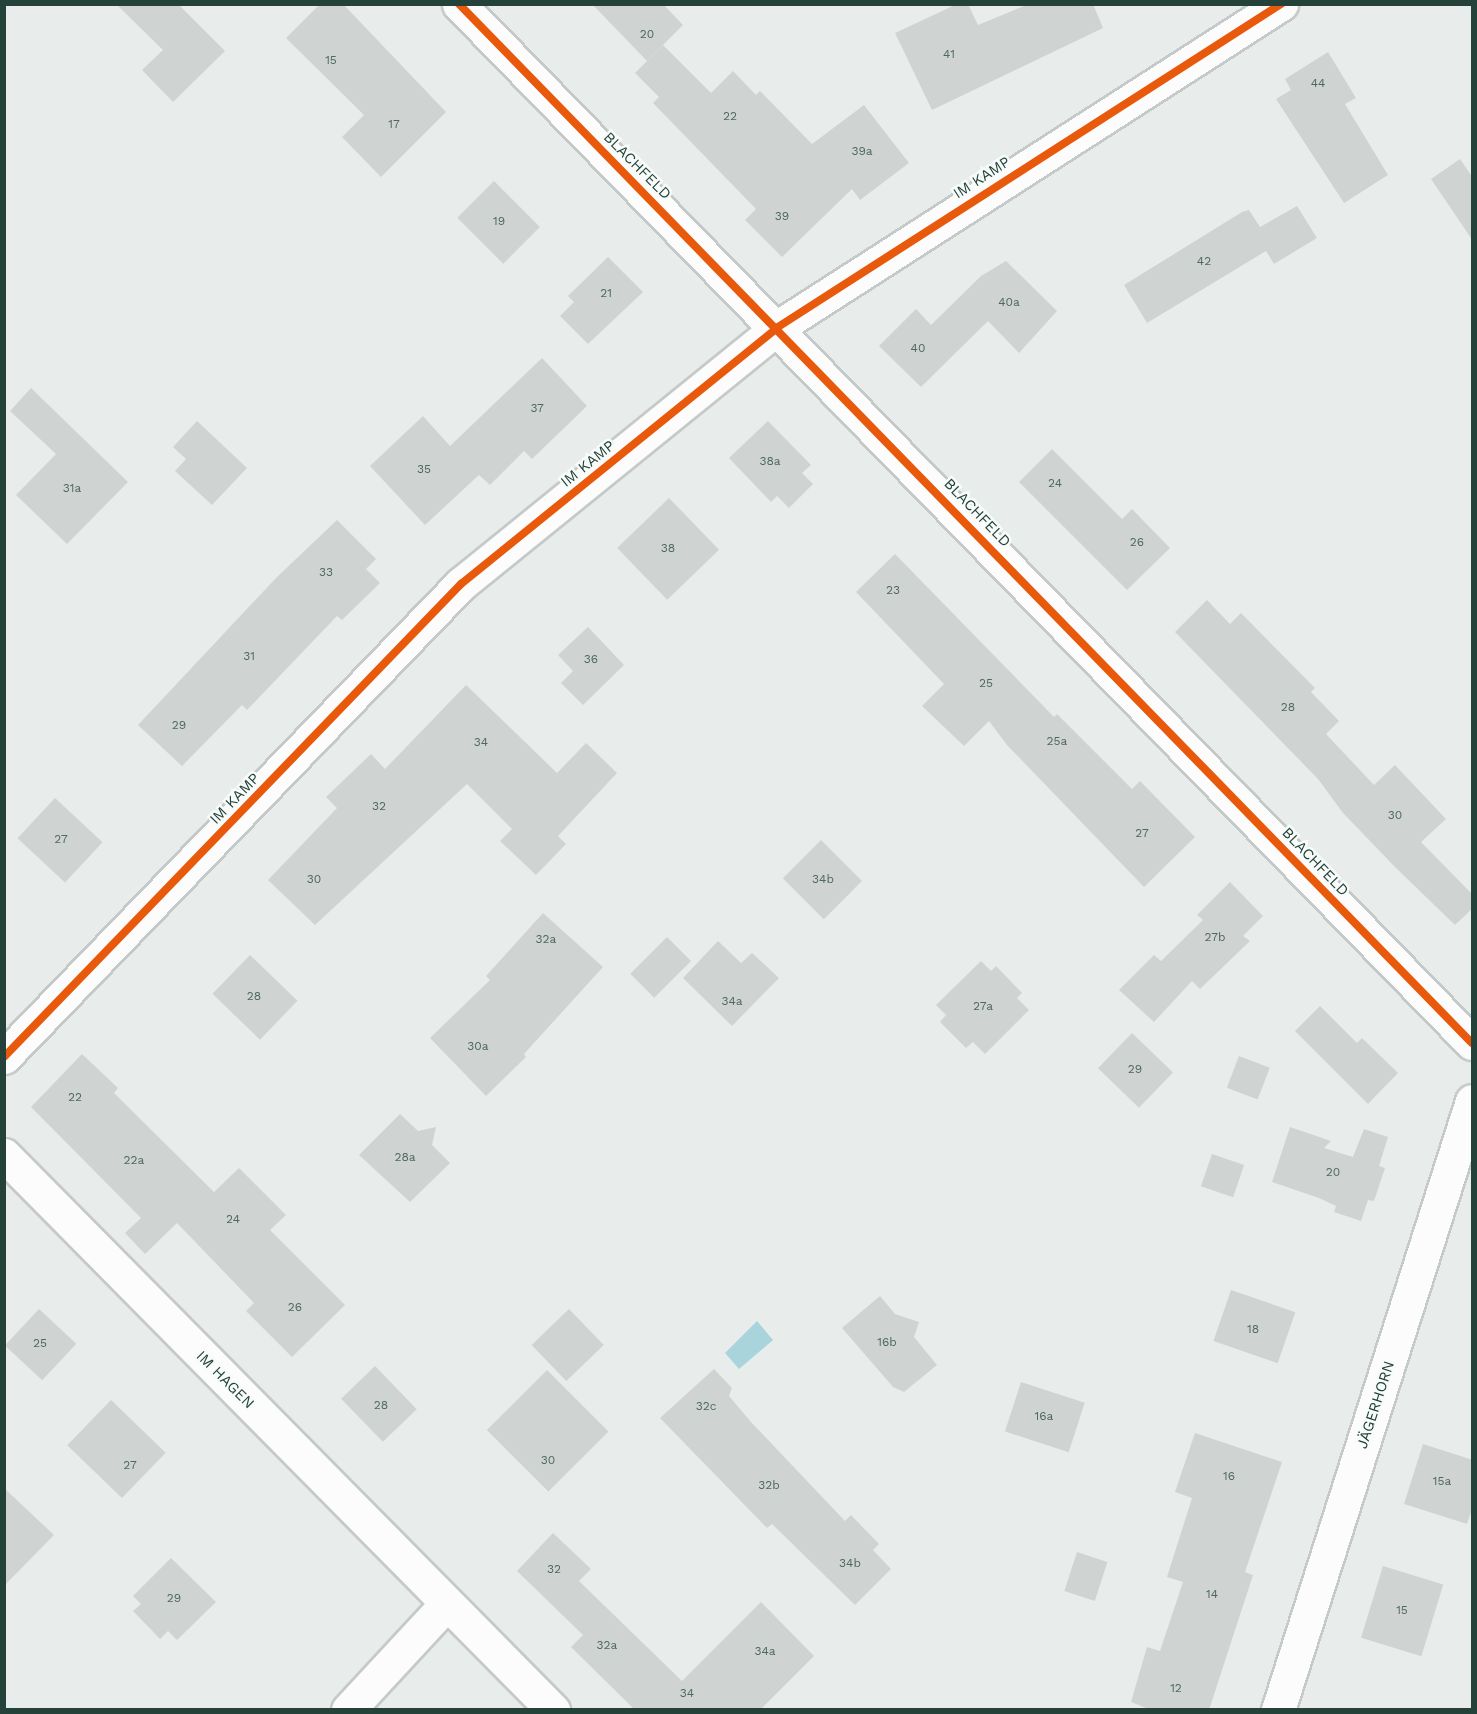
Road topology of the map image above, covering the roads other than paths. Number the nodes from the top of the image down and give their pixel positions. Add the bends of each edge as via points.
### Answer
1 (459, 4) edge
2 (1281, 4) edge
3 (778, 327) junction
4 (1473, 1043) edge
5 (4, 1057) edge
6 (1473, 1101) edge
7 (4, 1155) edge
8 (446, 1604) junction
9 (348, 1710) edge
10 (553, 1710) edge
11 (1278, 1710) edge

1 - 3 street, BLACHFELD
2 - 3 street, IM KAMP
3 - 4 street, BLACHFELD
3 - 5 street, IM KAMP via 461,584
6 - 11 street, JÄGERHORN
7 - 8 street, IM HAGEN
8 - 9 street
8 - 10 street, IM HAGEN

